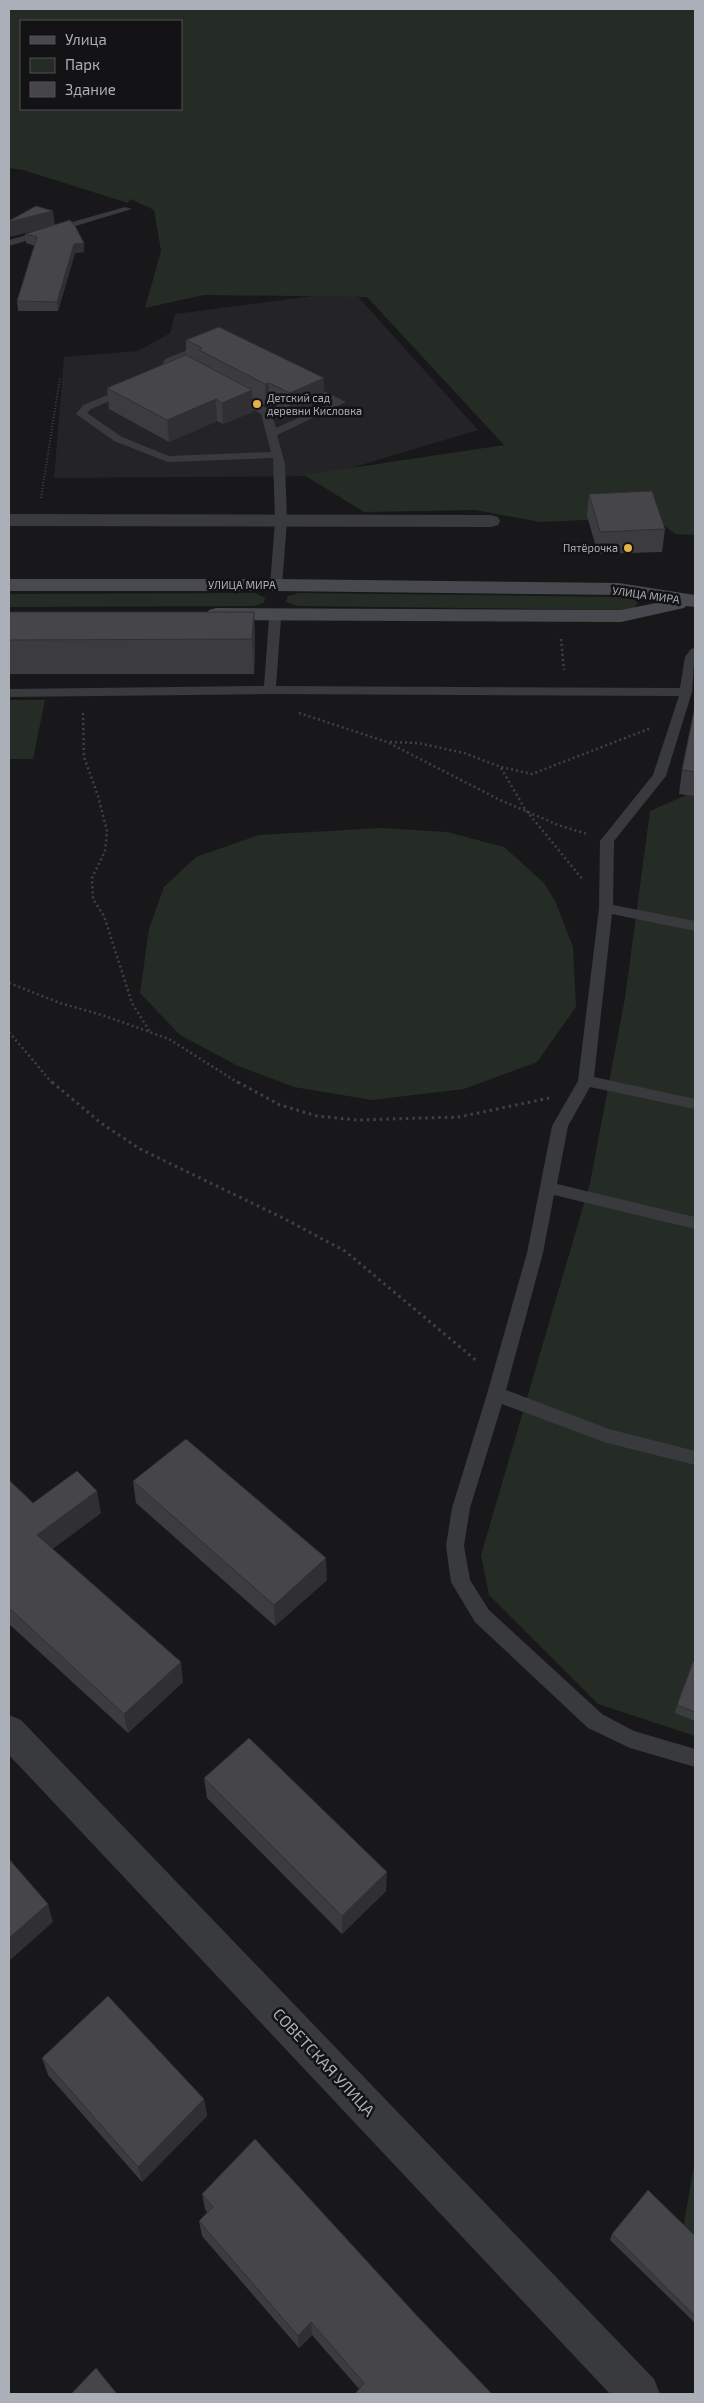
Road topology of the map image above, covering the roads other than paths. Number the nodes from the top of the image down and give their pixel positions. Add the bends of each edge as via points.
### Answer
1 (128, 209) dead end
2 (9, 243) edge
3 (219, 341) edge
4 (297, 380) edge
5 (222, 389) edge
6 (271, 434) junction
7 (277, 455) junction
8 (9, 520) edge
9 (281, 521) junction
10 (491, 521) dead end
11 (9, 585) edge
12 (276, 585) junction
13 (693, 601) edge
14 (195, 614) edge
15 (273, 614) junction
16 (695, 652) edge
17 (270, 690) junction
18 (686, 692) junction
19 (9, 693) edge
20 (606, 908) junction
21 (695, 926) edge
22 (583, 1086) junction
23 (695, 1104) edge
24 (549, 1188) junction
25 (695, 1224) edge
26 (498, 1387) junction
27 (695, 1458) edge
28 (9, 1731) edge
29 (695, 1758) edge
30 (639, 2394) edge

1 - 2 lane
3 - 7 lane via 174,364 163,374 87,407 81,414 118,439 168,459
4 - 6 lane via 341,402
5 - 6 lane via 266,412
6 - 7 lane
7 - 9 lane
8 - 9 street
9 - 10 street
9 - 12 lane
11 - 12 street, УЛИЦА МИРА
12 - 13 street, УЛИЦА МИРА via 619,589
12 - 15 street
13 - 15 street, УЛИЦА МИРА via 621,616
14 - 15 street, УЛИЦА МИРА
15 - 17 lane
16 - 18 lane via 691,657
17 - 18 lane
17 - 19 lane
18 - 20 lane via 658,776 607,841
20 - 21 lane
20 - 22 lane
22 - 23 lane
22 - 24 lane via 560,1126
24 - 25 lane
24 - 26 lane via 535,1253
26 - 27 lane via 607,1436
26 - 29 lane via 461,1508 455,1546 461,1582 482,1616 595,1721 630,1739
28 - 30 street, СОВЕТСКАЯ УЛИЦА

